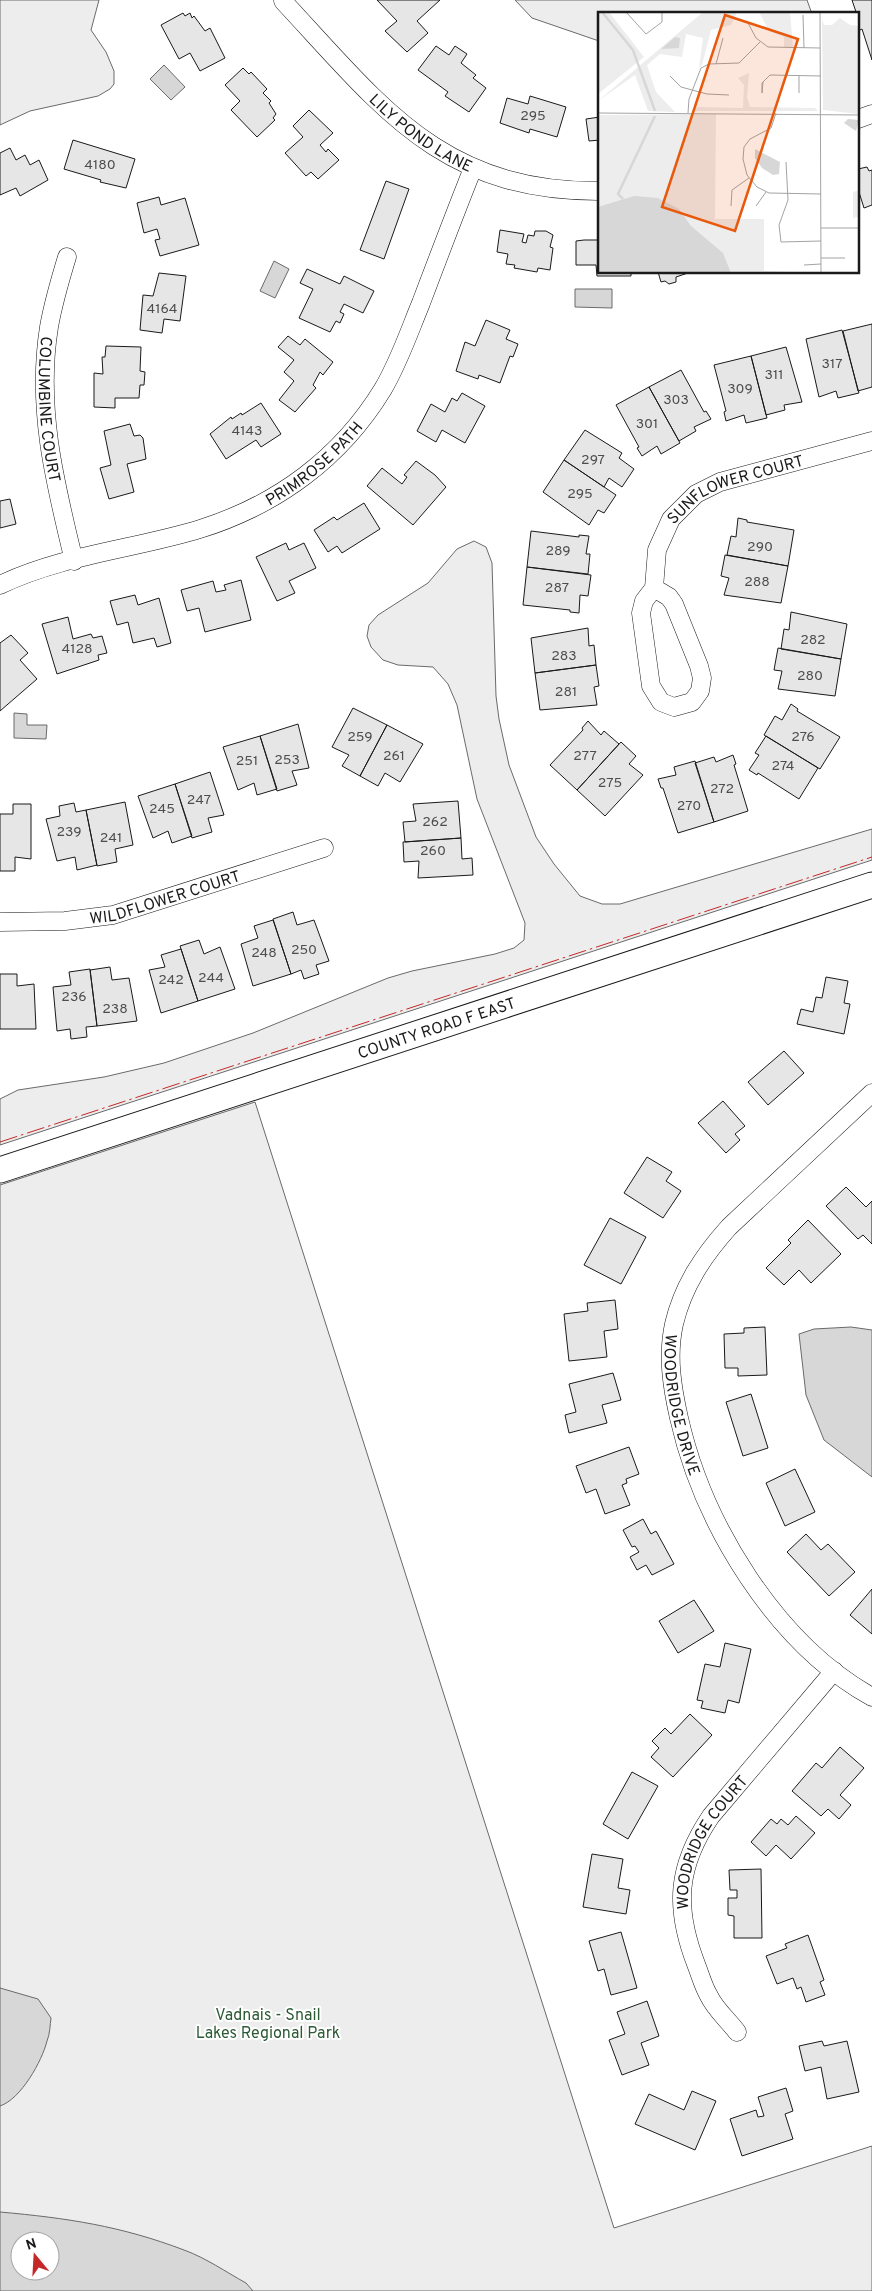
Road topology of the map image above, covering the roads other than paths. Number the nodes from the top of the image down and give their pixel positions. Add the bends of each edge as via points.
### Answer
1 (283, 1) edge
2 (872, 114) edge
3 (860, 118) edge
4 (473, 168) junction
5 (598, 191) edge
6 (67, 257) dead end
7 (872, 441) edge
8 (74, 561) junction
9 (0, 585) edge
10 (654, 588) junction
11 (324, 848) dead end
12 (872, 885) edge
13 (0, 922) edge
14 (872, 1093) edge
15 (0, 1170) edge
16 (834, 1671) junction
17 (872, 1697) edge
18 (737, 2032) dead end

1 - 4 street, LILY POND LANE via 393,117 426,142
2 - 3 street
4 - 5 street, LILY POND LANE via 533,186
4 - 8 street, PRIMROSE PATH via 390,376 366,414 331,453 282,493 239,515 186,533
6 - 8 street, COLUMBINE COURT via 49,328 44,400 50,456
7 - 10 street, SUNFLOWER COURT via 742,474 696,494 676,512 662,534 655,559
8 - 9 street, PRIMROSE PATH via 28,573
10 - 10 street, SUNFLOWER COURT via 641,609 651,686 661,702 680,706 697,697 702,685 701,672 674,604 670,597
11 - 13 street, WILDFLOWER COURT via 113,915 65,921
12 - 15 street, COUNTY ROAD F EAST
14 - 16 street, WOODRIDGE DRIVE via 709,1249 681,1300 671,1352 673,1392 684,1440 700,1487 721,1532 746,1574 776,1613
16 - 17 street, WOODRIDGE DRIVE
16 - 18 street, WOODRIDGE COURT via 711,1816 687,1859 681,1899 685,1932 709,1997

